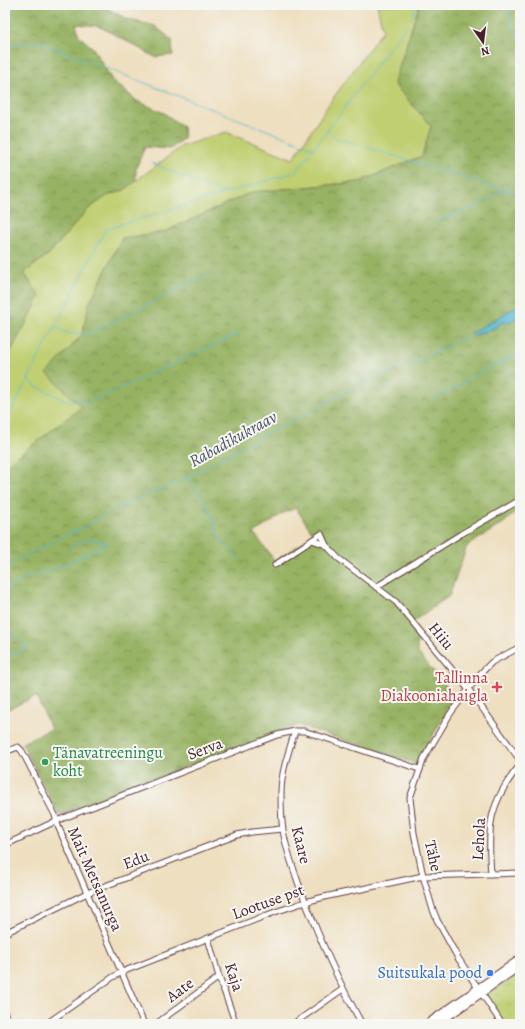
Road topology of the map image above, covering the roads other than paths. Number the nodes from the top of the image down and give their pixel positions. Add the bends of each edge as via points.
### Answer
1 (520, 500) edge
2 (312, 540) junction
3 (326, 545) junction
4 (275, 565) dead end
5 (376, 587) junction
6 (520, 647) edge
7 (468, 690) junction
8 (295, 731) junction
9 (5, 752) edge
10 (520, 760) edge
11 (520, 765) edge
12 (419, 769) junction
13 (56, 821) junction
14 (282, 829) junction
15 (6, 843) edge
16 (491, 873) junction
17 (520, 873) edge
18 (423, 876) junction
19 (87, 893) junction
20 (305, 902) junction
21 (5, 933) edge
22 (208, 938) junction
23 (520, 959) edge
24 (520, 966) edge
25 (122, 972) junction
26 (219, 976) junction
27 (342, 989) junction
28 (480, 991) junction
29 (5, 1014) edge
30 (10, 1024) edge
31 (46, 1024) edge
32 (144, 1024) edge
33 (156, 1024) edge
34 (236, 1024) edge
35 (293, 1024) edge
36 (362, 1024) edge
37 (427, 1024) edge
38 (437, 1024) edge
39 (502, 1024) edge

1 - 5 street
2 - 3 street, Hiiu
2 - 3 street, Hiiu via 321,534
2 - 4 street
3 - 5 street, Hiiu via 338,558
5 - 7 street, Hiiu via 396,602
6 - 7 street, Tähe via 492,662
7 - 10 street, Hiiu
7 - 12 street, Tähe via 443,724
8 - 12 street, Serva via 304,731
8 - 13 street, Serva via 277,735
8 - 14 street, Kaare via 286,761 281,792
9 - 13 street, Mait Metsanurga via 18,747 22,752
11 - 16 street, Lehola via 498,797 490,821
12 - 18 street, Tähe via 410,798
13 - 15 street, Serva
13 - 19 street, Mait Metsanurga
14 - 19 street, Edu via 237,836
14 - 20 street, Kaare via 288,855
16 - 17 street, Lootuse pst
16 - 18 street, Lootuse pst
18 - 20 street, Lootuse pst
18 - 28 street, Tähe via 439,924
19 - 21 street, Edu
19 - 25 street, Mait Metsanurga
20 - 22 street, Lootuse pst
20 - 27 street, Kaare
22 - 25 street, Lootuse pst
22 - 26 street, Kaja
23 - 28 highway
24 - 28 highway
25 - 31 street, Lootuse pst
25 - 32 street, Mait Metsanurga
26 - 33 street, Aate
26 - 34 street, Kaja
27 - 35 street
27 - 36 street, Kaare
28 - 37 highway
28 - 38 highway
28 - 39 street, Tähe
29 - 30 street

